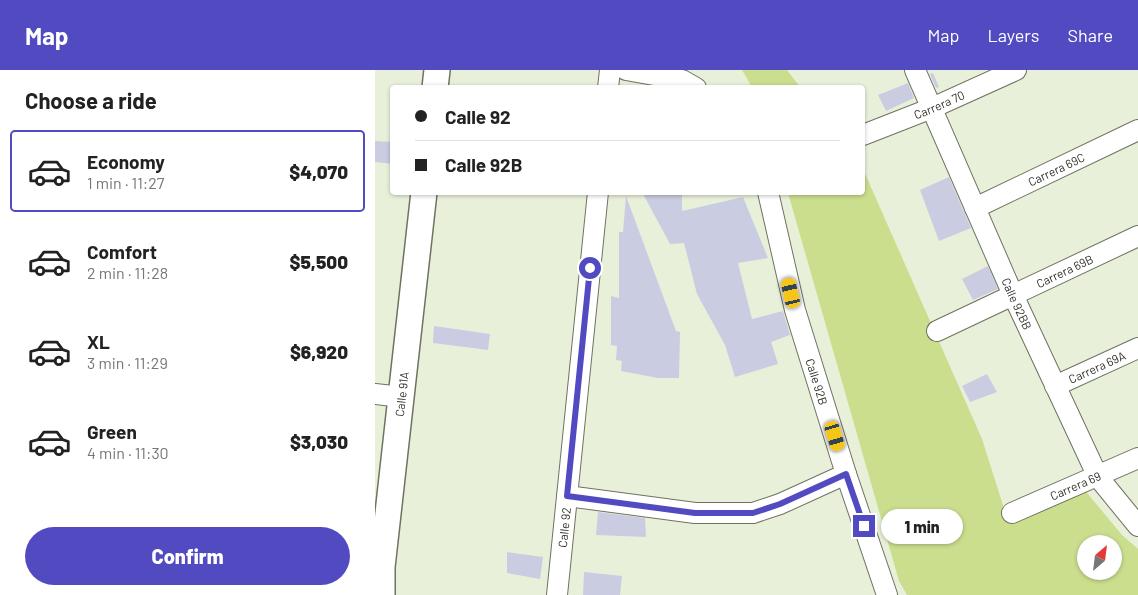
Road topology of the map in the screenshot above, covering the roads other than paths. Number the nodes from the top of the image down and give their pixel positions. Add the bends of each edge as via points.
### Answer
1 (437, 70) edge
2 (610, 70) edge
3 (626, 70) edge
4 (915, 70) edge
5 (1016, 70) edge
6 (689, 84) edge
7 (435, 85) edge
8 (608, 85) edge
9 (932, 108) junction
10 (1138, 130) edge
11 (865, 134) edge
12 (424, 195) edge
13 (598, 195) edge
14 (769, 195) edge
15 (975, 208) junction
16 (1138, 236) edge
17 (1013, 295) junction
18 (937, 331) dead end
19 (1138, 348) edge
20 (1055, 386) junction
21 (375, 394) edge
22 (402, 397) junction
23 (1138, 458) edge
24 (846, 474) junction
25 (1098, 477) junction
26 (567, 496) junction
27 (1012, 513) dead end
28 (1138, 526) edge
29 (378, 567) edge
30 (381, 595) edge
31 (557, 595) edge
32 (887, 595) edge

1 - 7 street
2 - 8 street
3 - 6 street
4 - 9 street, Calle 92BB
5 - 9 street, Carrera 70
9 - 11 street, Carrera 70
9 - 15 street, Calle 92BB
10 - 15 street, Carrera 69C
12 - 22 street, Calle 91A
13 - 26 street, Calle 92
14 - 24 street, Calle 92B via 795,310
15 - 17 street, Calle 92BB
16 - 17 street, Carrera 69B
17 - 18 street, Carrera 69B
17 - 20 street, Calle 92BB
19 - 20 street, Carrera 69A
20 - 25 street, Calle 92BB
21 - 22 street
22 - 29 street, Calle 91A
23 - 25 street, Carrera 69
24 - 26 street via 753,513 695,513
24 - 32 street, Calle 92B
25 - 27 street, Carrera 69
25 - 28 street, Calle 92BB
26 - 31 street, Calle 92
29 - 30 street, Calle 91A

